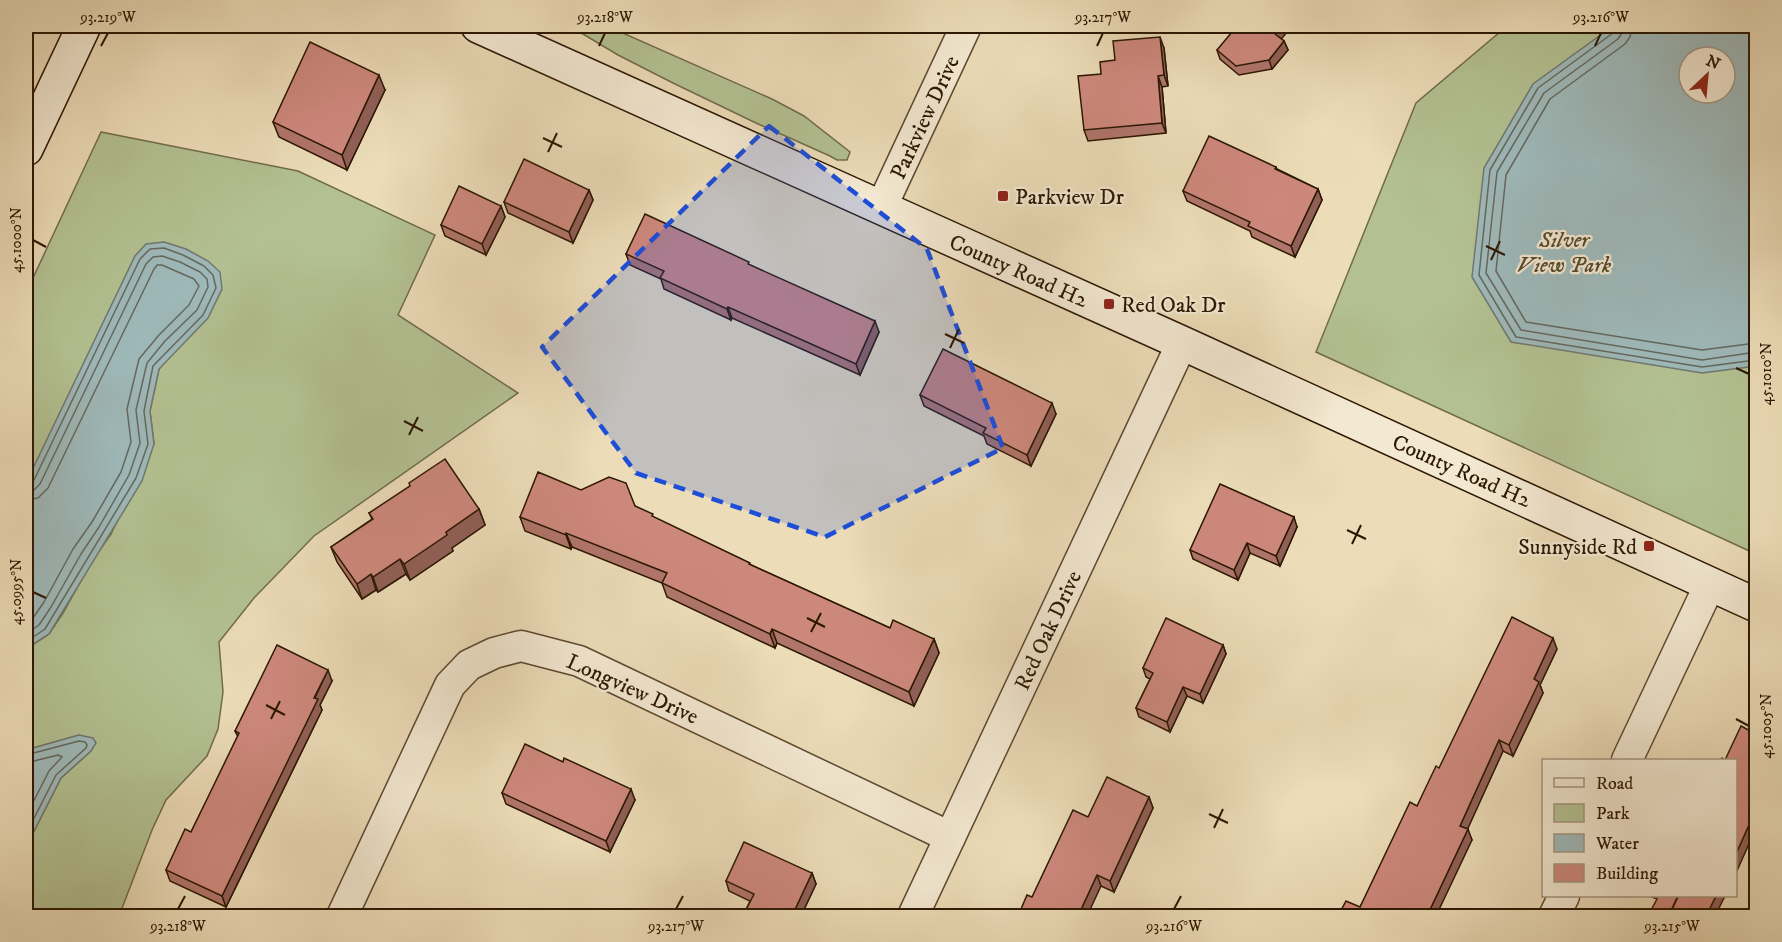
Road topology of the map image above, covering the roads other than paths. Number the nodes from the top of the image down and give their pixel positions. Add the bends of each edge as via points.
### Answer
1 (84, 26) edge
2 (478, 26) edge
3 (966, 26) edge
4 (26, 150) edge
5 (881, 208) junction
6 (1182, 343) junction
7 (1710, 584) junction
8 (1756, 605) edge
9 (1627, 759) edge
10 (950, 837) junction
11 (1564, 897) edge
12 (342, 916) edge
13 (913, 916) edge
14 (1554, 916) edge

1 - 4 street
2 - 5 street, County Road H2
3 - 5 street, Parkview Drive
5 - 6 street, County Road H2
6 - 7 street, County Road H2
6 - 10 street, Red Oak Drive
7 - 8 street, County Road H2
7 - 9 street
10 - 12 street, Longview Drive via 579,661 521,646 469,665 450,685
10 - 13 street, Red Oak Drive
11 - 14 street

